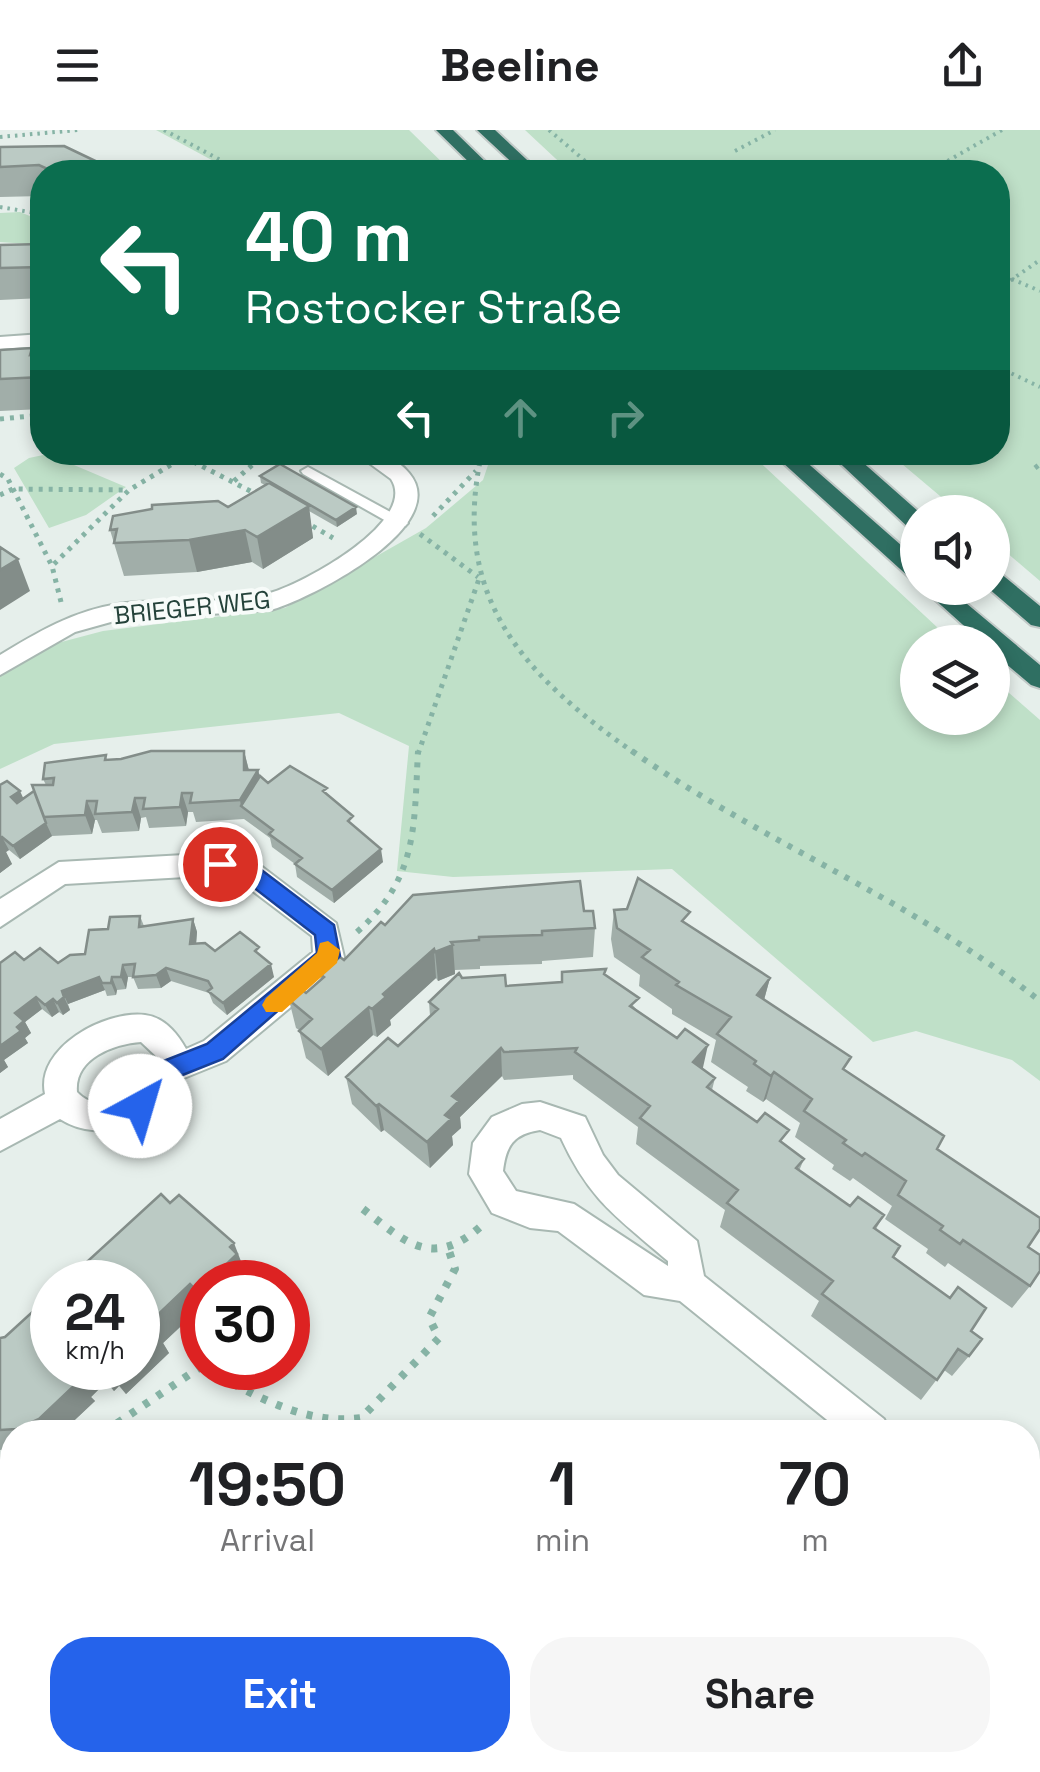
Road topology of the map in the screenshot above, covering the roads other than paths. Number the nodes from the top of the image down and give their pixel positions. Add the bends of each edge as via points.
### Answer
1 (444, 130) edge
2 (485, 130) edge
3 (475, 160) edge
4 (518, 160) edge
5 (30, 341) edge
6 (0, 342) edge
7 (386, 465) edge
8 (796, 465) edge
9 (852, 465) edge
10 (308, 471) dead end
11 (900, 508) edge
12 (400, 522) junction
13 (900, 557) edge
14 (1010, 593) edge
15 (954, 605) edge
16 (1040, 619) edge
17 (0, 666) edge
18 (1040, 679) edge
19 (0, 915) edge
20 (170, 1069) junction
21 (64, 1100) junction
22 (0, 1136) edge
23 (688, 1284) junction
24 (856, 1420) edge

1 - 3 highway
2 - 4 highway
5 - 6 street
7 - 12 street via 406,486 409,500
8 - 13 highway
9 - 11 highway
10 - 12 lane
12 - 17 street, BRIEGER WEG via 272,602 118,612 66,626
14 - 16 highway
15 - 18 highway
19 - 20 street via 59,873 220,864 252,874 326,931 329,956 215,1051
20 - 21 street via 166,1083 140,1106 118,1114 96,1118 74,1112
20 - 21 street via 174,1058 163,1039 145,1028 113,1032 86,1043 66,1064
21 - 22 street
23 - 23 street via 685,1253 606,1186 572,1127 540,1116 522,1118 490,1143 486,1174 504,1202 562,1214 656,1283
23 - 24 street

